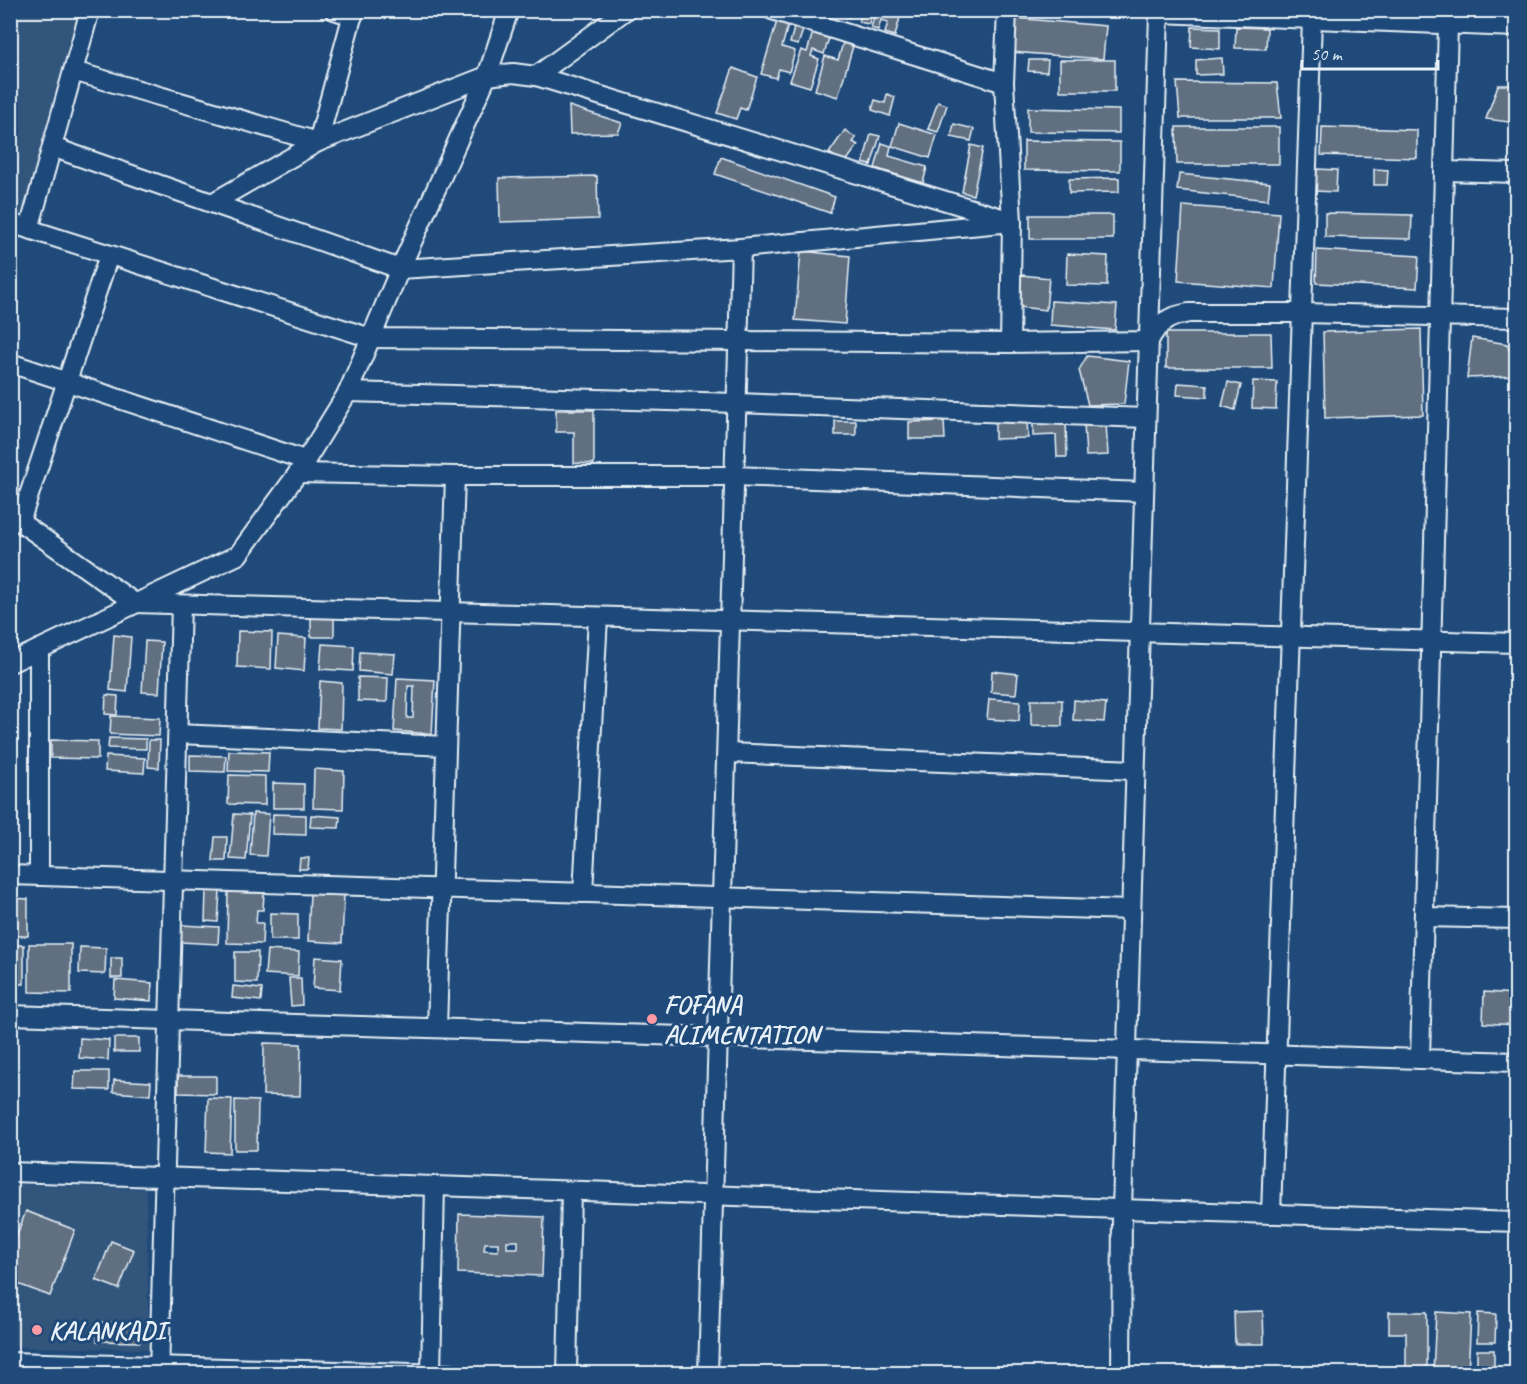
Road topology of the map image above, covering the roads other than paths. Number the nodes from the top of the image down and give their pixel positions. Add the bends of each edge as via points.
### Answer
1 (90, 10) edge
2 (334, 10) edge
3 (509, 10) edge
4 (626, 10) edge
5 (772, 10) edge
6 (1007, 10) edge
7 (354, 13) edge
8 (1312, 19) junction
9 (1448, 24) junction
10 (1516, 27) edge
11 (73, 71) junction
12 (487, 76) junction
13 (536, 76) junction
14 (1004, 83) junction
15 (318, 142) junction
16 (52, 147) junction
17 (1444, 171) junction
18 (1516, 173) edge
19 (212, 203) junction
20 (1012, 222) junction
21 (10, 223) edge
22 (29, 229) junction
23 (741, 248) junction
24 (109, 255) junction
25 (400, 269) junction
26 (1302, 313) junction
27 (1440, 316) junction
28 (1516, 318) edge
29 (371, 338) junction
30 (738, 341) junction
31 (1149, 341) junction
32 (1010, 342) junction
33 (10, 363) edge
34 (67, 382) junction
35 (348, 392) junction
36 (737, 402) junction
37 (1146, 418) junction
38 (301, 466) junction
39 (455, 476) junction
40 (735, 476) junction
41 (1144, 492) junction
42 (15, 520) edge
43 (135, 603) junction
44 (181, 605) junction
45 (450, 612) junction
46 (598, 617) junction
47 (730, 621) junction
48 (1140, 632) junction
49 (1291, 636) junction
50 (1432, 641) junction
51 (1516, 643) edge
52 (39, 649) junction
53 (10, 663) edge
54 (178, 734) junction
55 (446, 746) junction
56 (727, 753) junction
57 (1135, 770) junction
58 (10, 875) edge
59 (39, 876) junction
60 (173, 880) junction
61 (441, 888) junction
62 (583, 893) junction
63 (722, 897) junction
64 (1131, 910) junction
65 (1424, 917) junction
66 (1516, 919) edge
67 (10, 1014) edge
68 (169, 1020) junction
69 (437, 1028) junction
70 (718, 1037) junction
71 (1126, 1049) junction
72 (1276, 1054) junction
73 (1420, 1059) junction
74 (1516, 1062) edge
75 (10, 1172) edge
76 (164, 1177) junction
77 (435, 1186) junction
78 (571, 1191) junction
79 (714, 1196) junction
80 (1122, 1209) junction
81 (1271, 1214) junction
82 (1516, 1222) edge
83 (10, 1362) edge
84 (159, 1370) edge
85 (430, 1373) edge
86 (450, 1374) edge
87 (567, 1374) edge
88 (708, 1374) edge
89 (1122, 1374) edge

1 - 11 street
2 - 7 street
3 - 12 street
4 - 13 street
5 - 14 street
6 - 14 street
7 - 15 street
8 - 9 street
8 - 26 street
8 - 31 street via 1159,13
9 - 10 street
9 - 17 street
11 - 15 street
11 - 16 street
12 - 13 street
12 - 15 street
12 - 25 street
13 - 20 street
14 - 20 street
15 - 19 street
16 - 19 street
16 - 22 street
17 - 18 street
17 - 27 street
19 - 25 street
20 - 23 street
20 - 32 street
21 - 22 street
22 - 24 street
23 - 25 street
23 - 30 street
24 - 29 street
24 - 34 street
25 - 29 street
26 - 27 street
26 - 31 street via 1172,316 1154,331
26 - 49 street
27 - 28 street
27 - 50 street
29 - 30 street
29 - 35 street
30 - 32 street
30 - 36 street
31 - 32 street
31 - 37 street
33 - 34 street
34 - 38 street
34 - 42 street
35 - 36 street
35 - 38 street
36 - 37 street
36 - 40 street
37 - 41 street
38 - 39 street
38 - 43 street via 238,555
39 - 40 street
39 - 45 street
40 - 41 street
40 - 47 street
41 - 48 street
42 - 43 street
43 - 44 street
43 - 52 street
44 - 45 street
44 - 54 street
45 - 46 street
45 - 55 street
46 - 47 street
46 - 62 street
47 - 48 street
47 - 56 street
48 - 49 street
48 - 57 street
49 - 50 street
49 - 72 street
50 - 51 street
50 - 65 street
52 - 53 street
52 - 59 street
54 - 55 street
54 - 60 street
55 - 61 street
56 - 57 street
56 - 63 street
57 - 64 street
58 - 59 street
59 - 60 street
60 - 61 street
60 - 68 street
61 - 62 street
61 - 69 street
62 - 63 street
63 - 64 street
63 - 70 street
64 - 71 street
65 - 66 street
65 - 73 street
67 - 68 street
68 - 69 street
68 - 76 street
69 - 70 street
70 - 71 street
70 - 79 street
71 - 72 street
71 - 80 street
72 - 73 street
72 - 81 street
73 - 74 street
75 - 76 street
76 - 77 street
76 - 84 street
77 - 78 street
77 - 85 street
78 - 79 street
78 - 87 street
79 - 80 street
79 - 88 street
80 - 81 street
80 - 89 street
81 - 82 street
83 - 84 street
84 - 85 street
85 - 86 street

